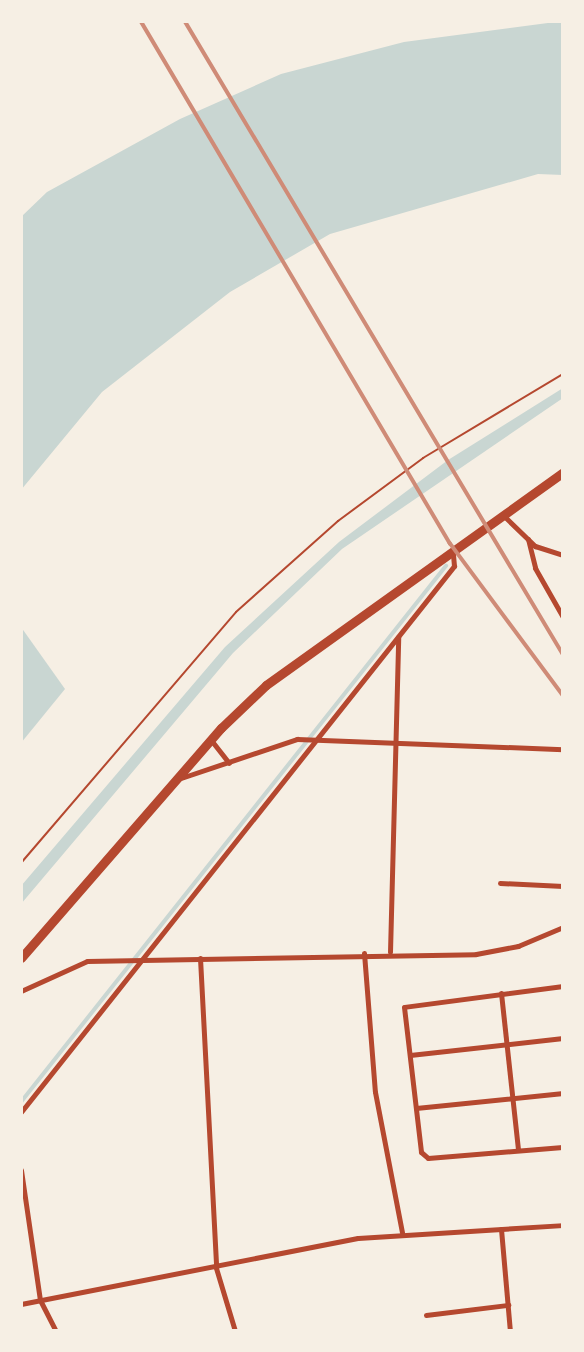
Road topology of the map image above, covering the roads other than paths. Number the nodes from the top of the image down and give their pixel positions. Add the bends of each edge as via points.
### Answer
1 (563, 472) edge
2 (505, 517) junction
3 (528, 539) junction
4 (453, 554) junction
5 (563, 555) edge
6 (563, 617) edge
7 (398, 637) junction
8 (318, 737) junction
9 (397, 738) junction
10 (211, 740) junction
11 (563, 749) edge
12 (229, 763) junction
13 (178, 779) junction
14 (500, 883) dead end
15 (563, 886) edge
16 (563, 928) edge
17 (390, 952) junction
18 (364, 953) junction
19 (21, 958) edge
20 (200, 958) junction
21 (144, 959) junction
22 (563, 986) edge
23 (21, 991) edge
24 (501, 993) junction
25 (563, 1038) edge
26 (508, 1045) junction
27 (410, 1055) junction
28 (563, 1093) edge
29 (513, 1098) junction
30 (416, 1108) junction
31 (21, 1112) edge
32 (563, 1147) edge
33 (518, 1150) junction
34 (21, 1170) edge
35 (563, 1225) edge
36 (501, 1229) junction
37 (402, 1232) junction
38 (216, 1268) junction
39 (40, 1300) junction
40 (21, 1304) edge
41 (508, 1305) junction
42 (426, 1315) dead end
43 (56, 1331) edge
44 (235, 1331) edge
45 (510, 1331) edge

1 - 2 main road
2 - 3 street
2 - 4 main road
3 - 5 street
3 - 6 street via 530,559
4 - 7 street via 454,566
4 - 10 main road via 266,685
7 - 8 street
7 - 9 street
8 - 9 street
8 - 12 street
8 - 21 street
9 - 11 street
9 - 17 street
10 - 12 street
10 - 13 main road
12 - 13 street
13 - 19 main road
14 - 15 street
16 - 17 street via 496,953
17 - 18 street
18 - 20 street
18 - 37 street via 375,1093
20 - 21 street
20 - 38 street
21 - 23 street via 87,961
21 - 31 street
22 - 24 street
24 - 26 street
24 - 27 street via 411,1002 404,1007
25 - 26 street
26 - 27 street
26 - 29 street
27 - 30 street
28 - 29 street
29 - 30 street
29 - 33 street
30 - 33 street via 421,1152 428,1158
32 - 33 street
34 - 39 street
35 - 36 street
36 - 37 street
36 - 41 street
37 - 38 street
38 - 39 street
38 - 44 street
39 - 40 street
39 - 43 street
41 - 42 street
41 - 45 street

